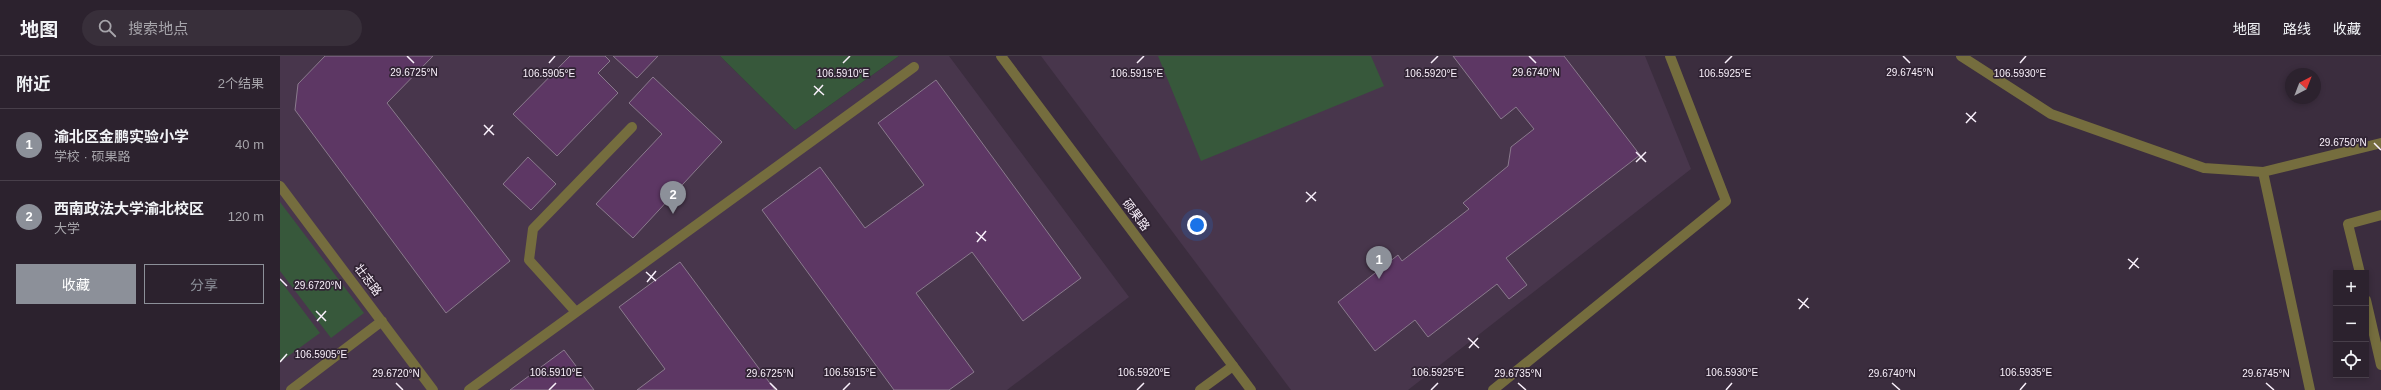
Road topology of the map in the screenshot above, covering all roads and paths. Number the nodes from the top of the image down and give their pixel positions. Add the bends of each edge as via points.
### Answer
1 (1000, 56) edge
2 (1670, 56) edge
3 (1961, 56) edge
4 (914, 67) dead end
5 (632, 127) dead end
6 (2381, 143) edge
7 (2263, 172) junction
8 (280, 186) edge
9 (2381, 215) edge
10 (2359, 270) edge
11 (2367, 306) edge
12 (576, 312) junction
13 (382, 321) junction
14 (2381, 365) edge
15 (1233, 366) junction
16 (291, 390) edge
17 (433, 390) edge
18 (469, 390) edge
19 (1200, 390) edge
20 (1251, 390) edge
21 (1493, 390) edge
22 (2310, 390) edge

1 - 15 street, 硕果路
2 - 21 street via 1726,201
3 - 7 street via 2051,114 2204,168
4 - 12 street
5 - 12 street via 533,230 529,260
6 - 7 street
7 - 22 street
8 - 13 street, 壮志路
9 - 10 street via 2348,224
11 - 14 street
12 - 18 street
13 - 16 street
13 - 17 street, 壮志路
15 - 19 street
15 - 20 street, 硕果路

